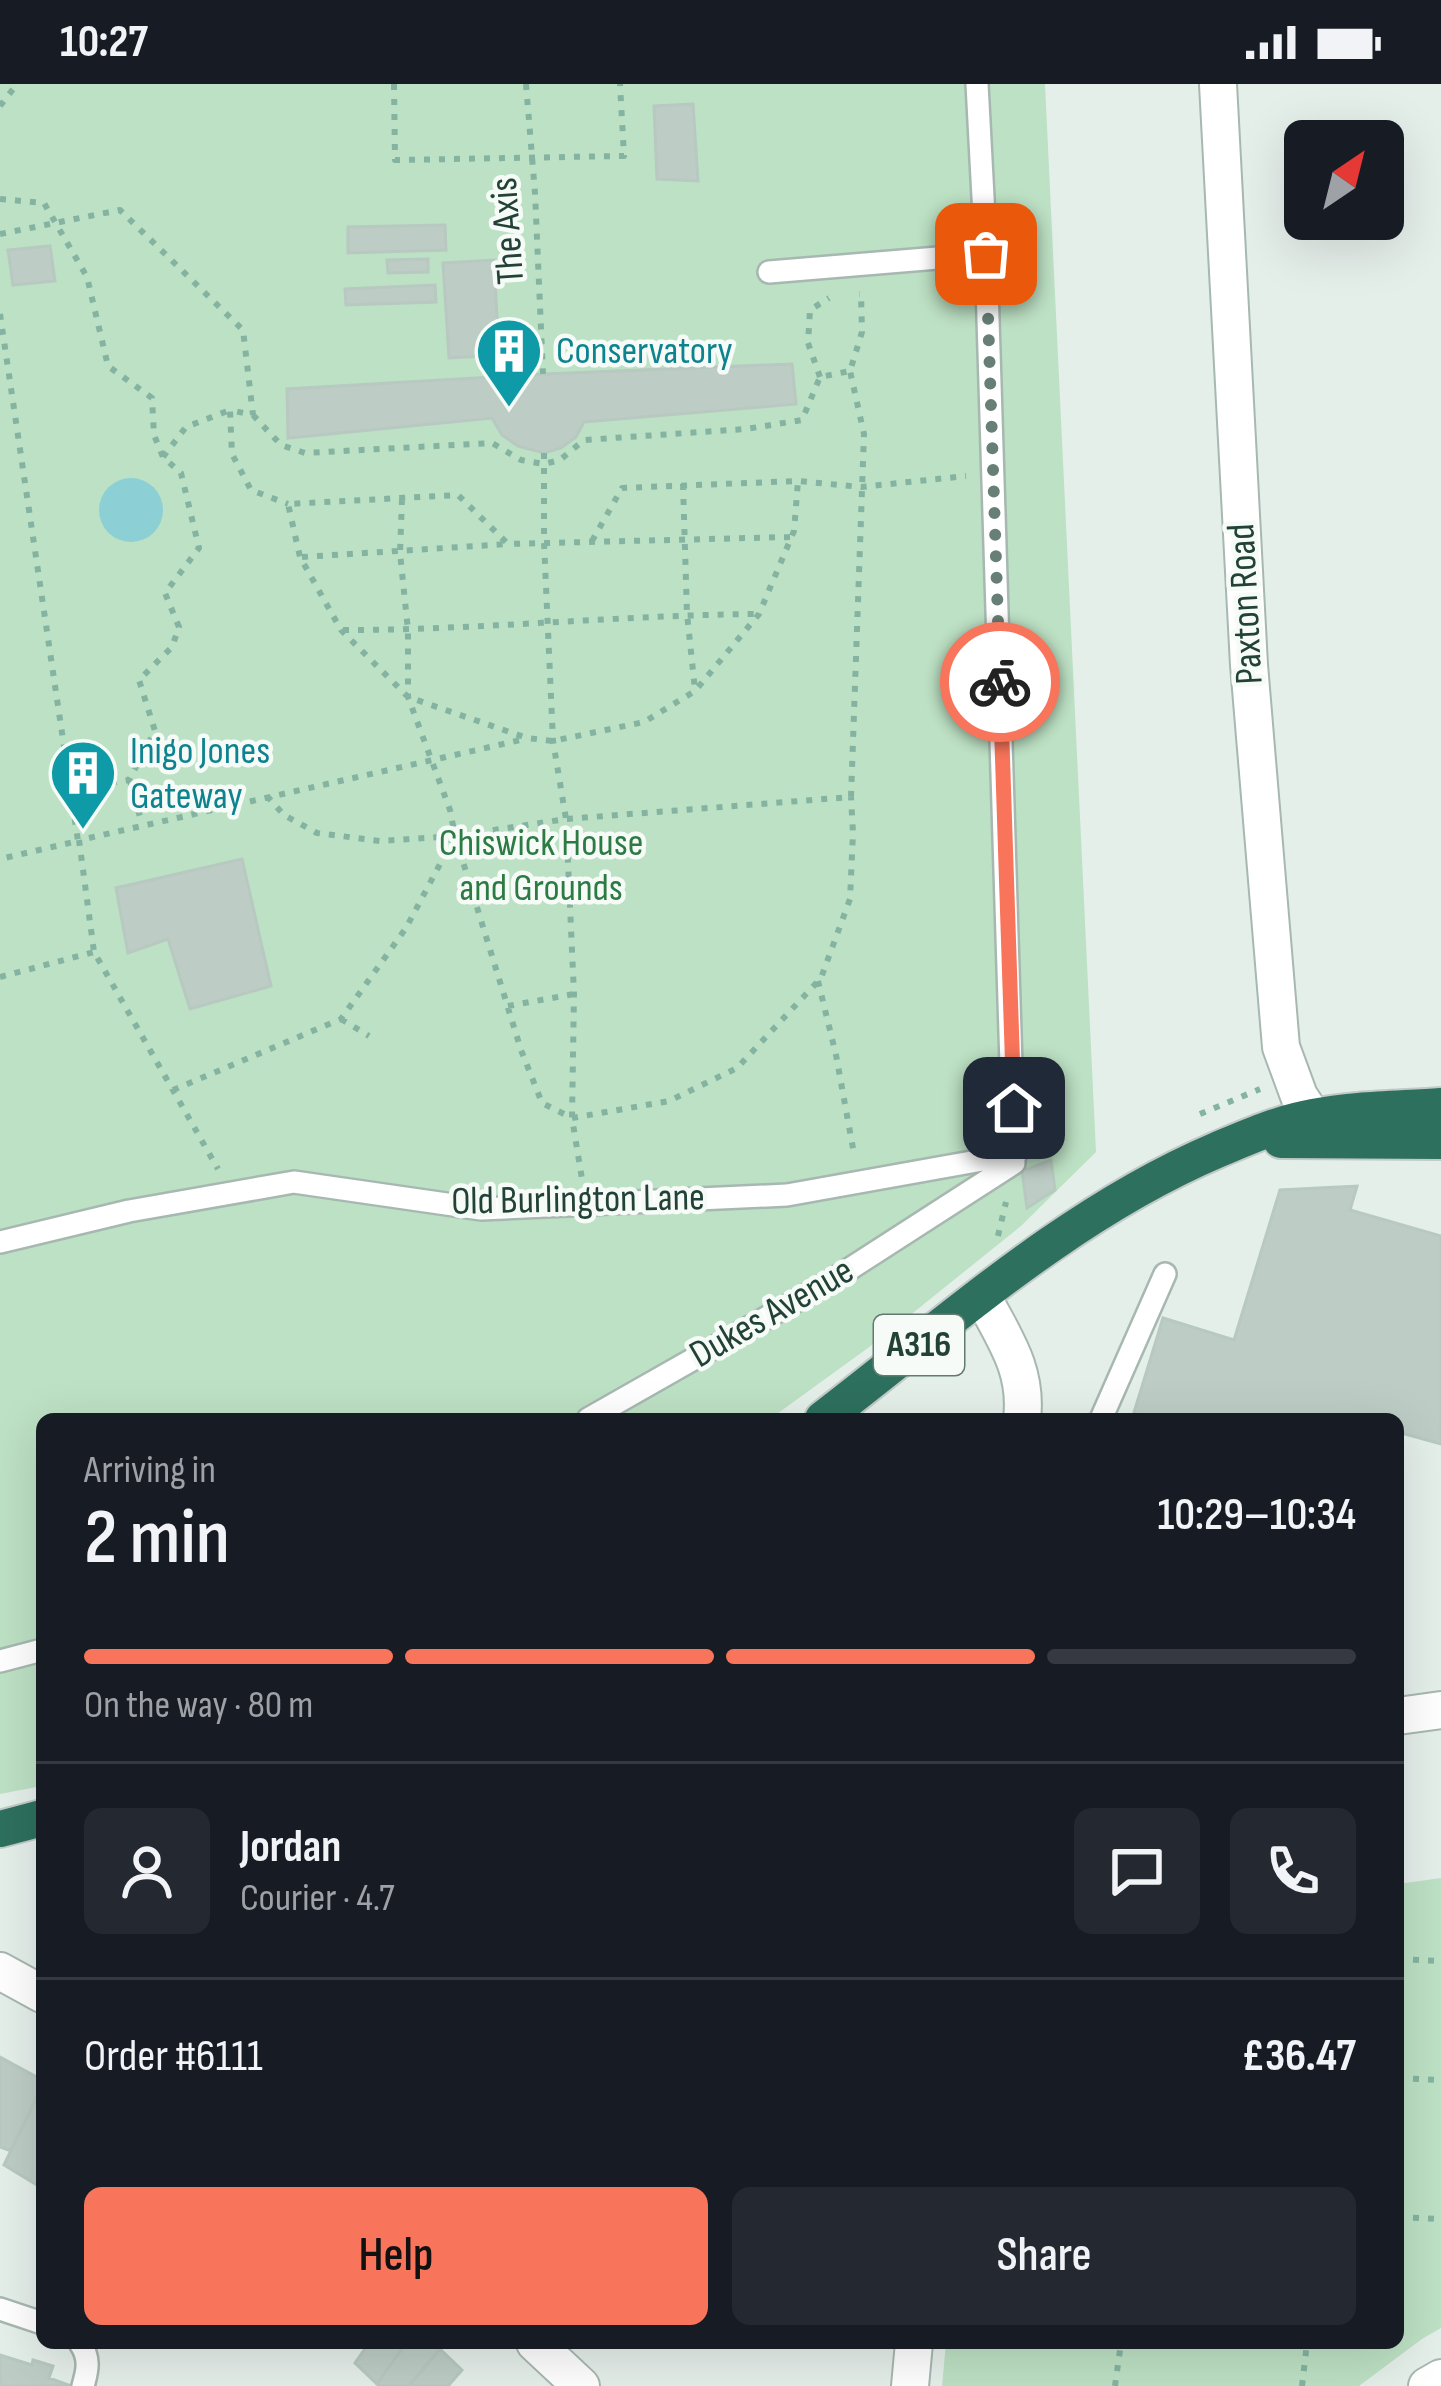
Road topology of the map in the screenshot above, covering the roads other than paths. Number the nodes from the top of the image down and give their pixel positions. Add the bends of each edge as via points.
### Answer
1 (977, 84) edge
2 (1218, 84) edge
3 (986, 254) junction
4 (770, 272) dead end
5 (1441, 1106) edge
6 (1312, 1117) junction
7 (1441, 1141) edge
8 (1235, 1142) junction
9 (1016, 1154) junction
10 (0, 1242) edge
11 (1165, 1274) dead end
12 (982, 1297) junction
13 (599, 1413) edge
14 (831, 1413) edge
15 (1023, 1413) edge
16 (1104, 1413) edge
17 (36, 1652) edge
18 (0, 1661) edge
19 (1441, 1710) edge
20 (1404, 1715) edge
21 (36, 1820) edge
22 (0, 1829) edge
23 (0, 1971) edge
24 (36, 1991) edge
25 (0, 2309) edge
26 (36, 2321) edge
27 (84, 2349) edge
28 (541, 2349) edge
29 (913, 2349) edge
30 (1441, 2378) edge
31 (83, 2386) edge
32 (581, 2386) edge
33 (910, 2386) edge
34 (1427, 2386) edge

1 - 3 lane
2 - 6 street, Paxton Road via 1249,665 1281,1047
3 - 4 lane
3 - 9 lane
5 - 6 highway, A316
6 - 8 highway, A316
7 - 8 highway, A316
8 - 12 highway, A316 via 1121,1197
9 - 10 lane, Old Burlington Lane via 787,1195 481,1209 294,1182
9 - 13 lane, Dukes Avenue via 1014,1163 831,1281
11 - 16 lane
12 - 14 highway, A316
12 - 15 street via 1017,1364
17 - 18 lane
19 - 20 street
21 - 22 highway
23 - 24 street
25 - 26 lane
27 - 31 lane
28 - 32 street
29 - 33 street
30 - 34 street

